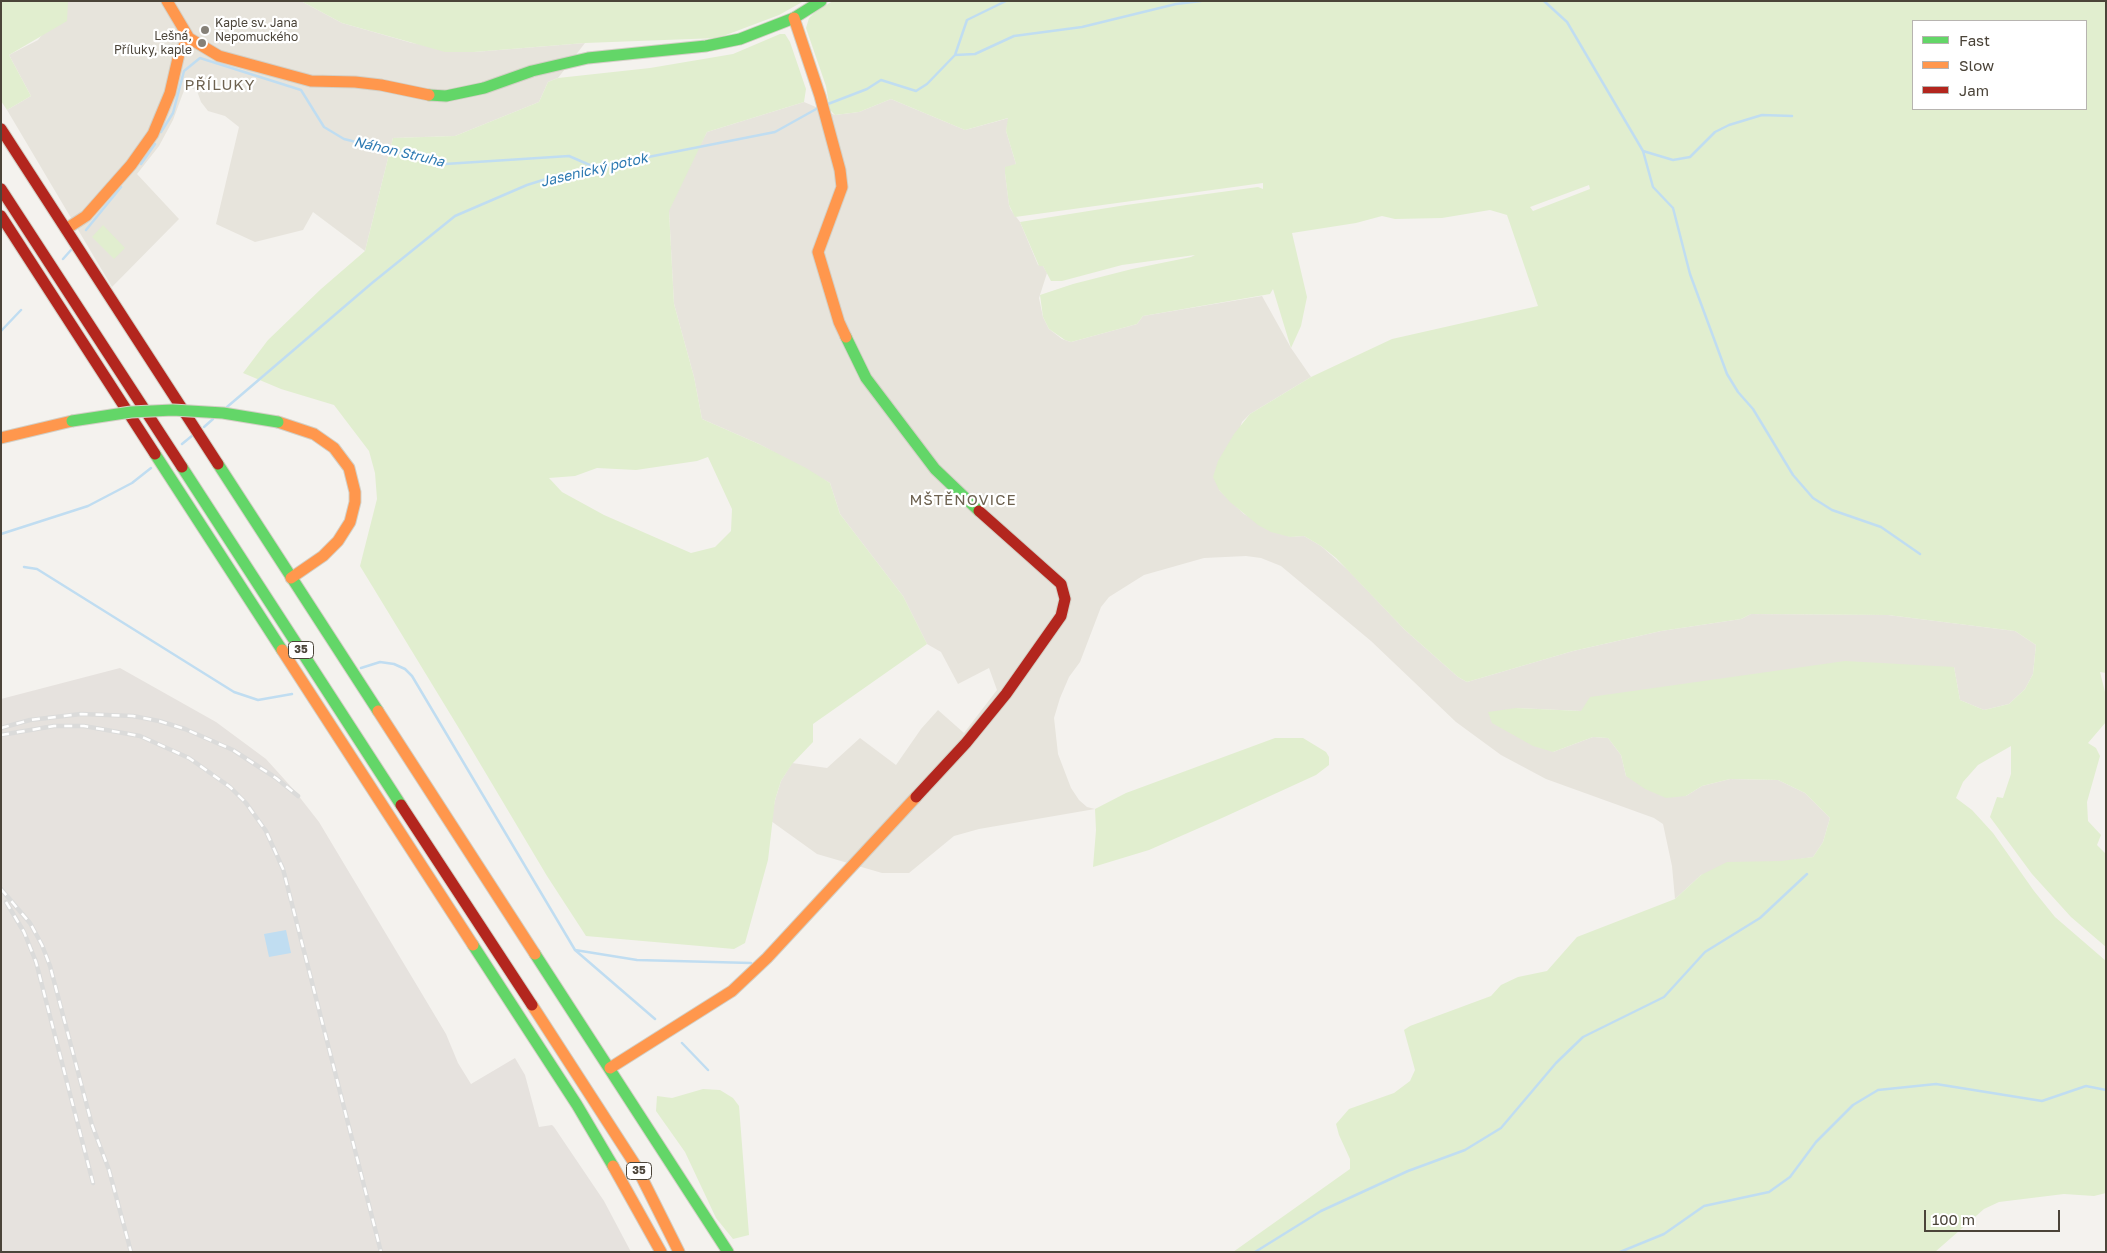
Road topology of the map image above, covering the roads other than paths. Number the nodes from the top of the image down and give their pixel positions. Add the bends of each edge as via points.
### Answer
1 (167, 1) edge
2 (821, 1) edge
3 (794, 18) junction
4 (189, 38) junction
5 (1, 129) edge
6 (1, 189) edge
7 (1, 216) edge
8 (66, 229) junction
9 (1, 438) edge
10 (291, 578) junction
11 (610, 1068) junction
12 (661, 1252) edge
13 (679, 1252) edge
14 (728, 1252) edge

1 - 4 main road
2 - 3 main road
3 - 4 main road via 714,44 580,60 446,96 355,82 311,81 219,56
3 - 11 main road via 840,170 842,187 818,252 839,322 866,378 935,469 1061,584 1066,599 1061,616 1001,701 767,958 732,991
4 - 8 main road via 179,54 170,93 153,134 131,165 86,216
5 - 8 main road
6 - 13 main road, 35 via 618,1137 652,1195
7 - 12 main road, 35 via 566,1089
8 - 10 main road
9 - 10 main road, bridge via 72,421 131,412 173,410 223,413 278,422 314,434 334,448 348,468 355,502 350,522 338,540 323,556
10 - 11 main road
11 - 14 main road

